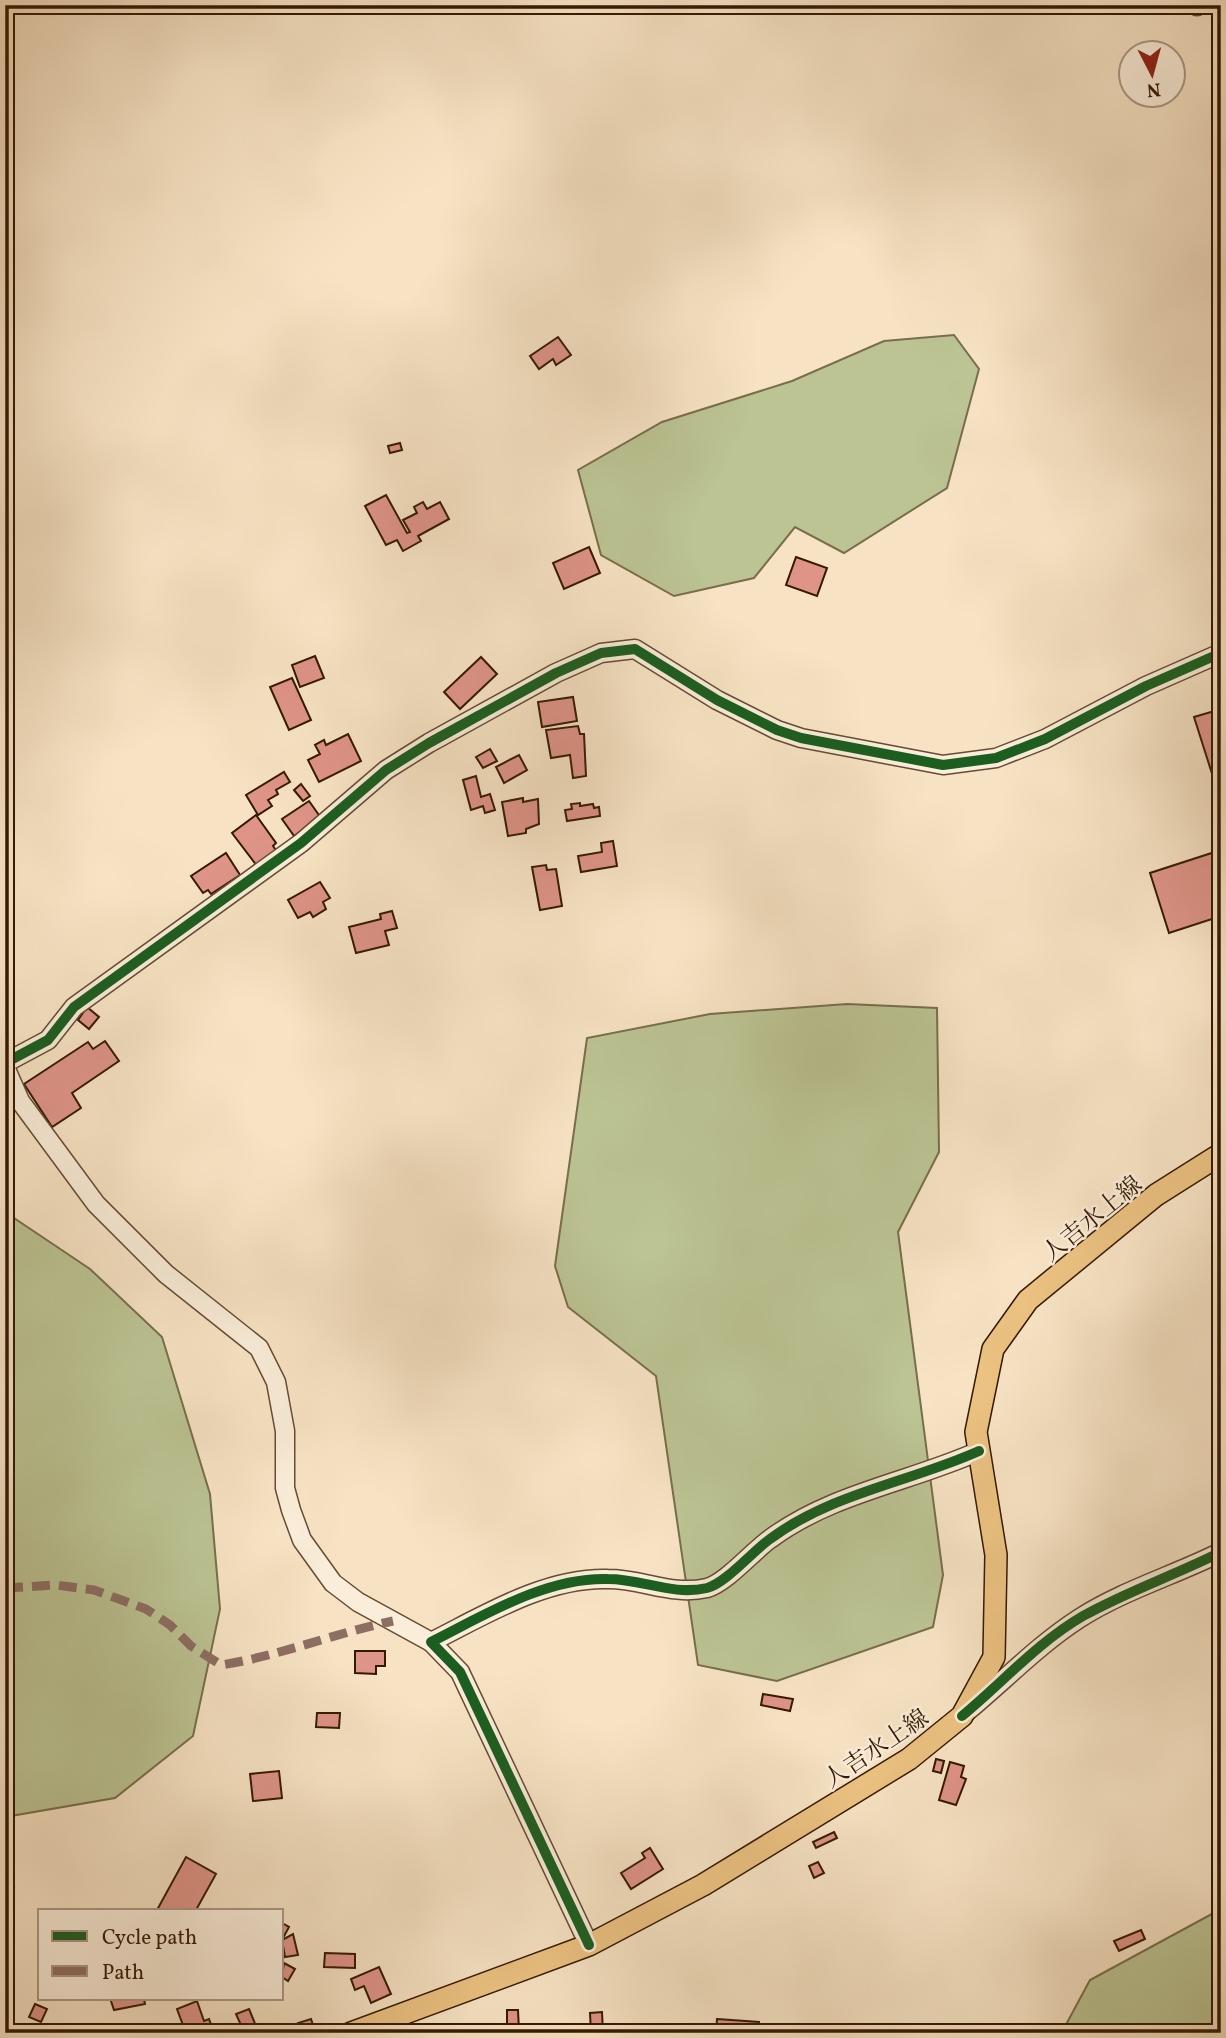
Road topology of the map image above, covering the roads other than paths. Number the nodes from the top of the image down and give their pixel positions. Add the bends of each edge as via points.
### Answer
1 (1221, 653) edge
2 (5, 1065) edge
3 (1221, 1154) edge
4 (979, 1451) junction
5 (1221, 1552) edge
6 (431, 1642) junction
7 (962, 1716) junction
8 (589, 1945) junction
9 (351, 2033) edge

1 - 2 street via 1045,739 996,758 943,765 801,738 717,700 635,649 601,653 452,730 387,771 301,843 74,1007 48,1041
2 - 6 street via 20,1101 96,1204 166,1274 259,1348 275,1382 285,1431 285,1488 291,1510 302,1540 333,1583
3 - 4 main road, 人吉水上線 via 1156,1195 1028,1300 993,1349 976,1432
4 - 6 street via 848,1496 771,1538 712,1587 685,1592 611,1578 581,1580 497,1609
4 - 7 main road, 人吉水上線 via 996,1555 994,1657
5 - 7 street via 1083,1617 1042,1644
6 - 8 street via 460,1672
7 - 8 main road, 人吉水上線 via 909,1759 703,1885
8 - 9 main road, 人吉水上線

